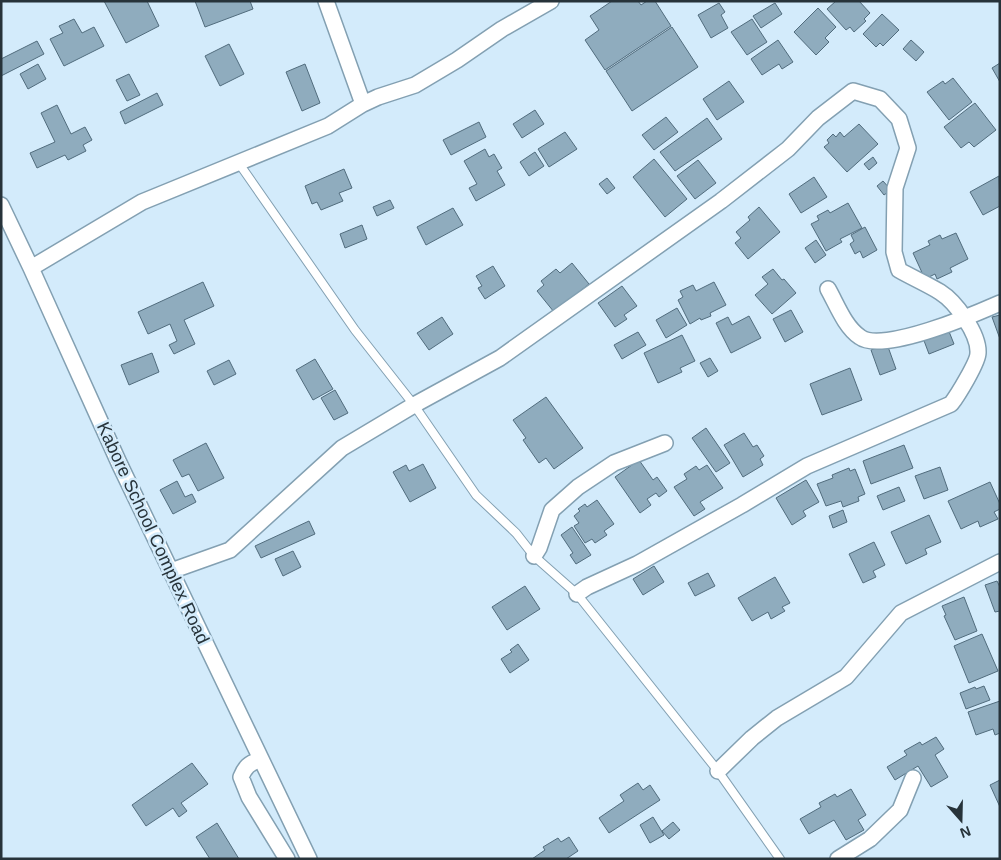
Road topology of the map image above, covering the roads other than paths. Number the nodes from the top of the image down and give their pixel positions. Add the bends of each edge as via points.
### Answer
1 (326, 1) edge
2 (551, 1) edge
3 (363, 104) junction
4 (238, 162) junction
5 (1, 204) edge
6 (31, 268) junction
7 (828, 289) dead end
8 (1000, 302) edge
9 (966, 318) junction
10 (414, 405) junction
11 (665, 443) dead end
12 (534, 556) junction
13 (1000, 562) edge
14 (170, 571) junction
15 (577, 594) junction
16 (260, 760) junction
17 (718, 771) junction
18 (913, 778) dead end
19 (287, 859) edge
20 (309, 859) edge
21 (780, 859) edge
22 (838, 859) edge

1 - 3 street
2 - 3 street via 415,85
3 - 4 street via 328,126
4 - 6 street via 142,202
4 - 10 lane via 355,330
5 - 6 street, Kabore School Complex Road
6 - 14 street, Kabore School Complex Road
7 - 9 street via 849,326 861,338 878,342 899,339
8 - 9 street
9 - 10 street via 942,293 899,270 894,252 895,188 908,148 899,119 880,99 853,91 818,118 788,149 600,288 500,358
9 - 15 street via 978,353 952,404 807,466 637,564
10 - 12 lane via 476,495 516,533
10 - 14 street via 342,448 230,550
11 - 12 street via 614,463 578,487 552,510
12 - 15 lane
13 - 17 street via 901,613 846,677 777,718
14 - 16 street, Kabore School Complex Road
15 - 17 lane
16 - 19 street via 244,768 241,777 249,797
16 - 20 street, Kabore School Complex Road
17 - 21 lane
18 - 22 street via 900,810 870,839

